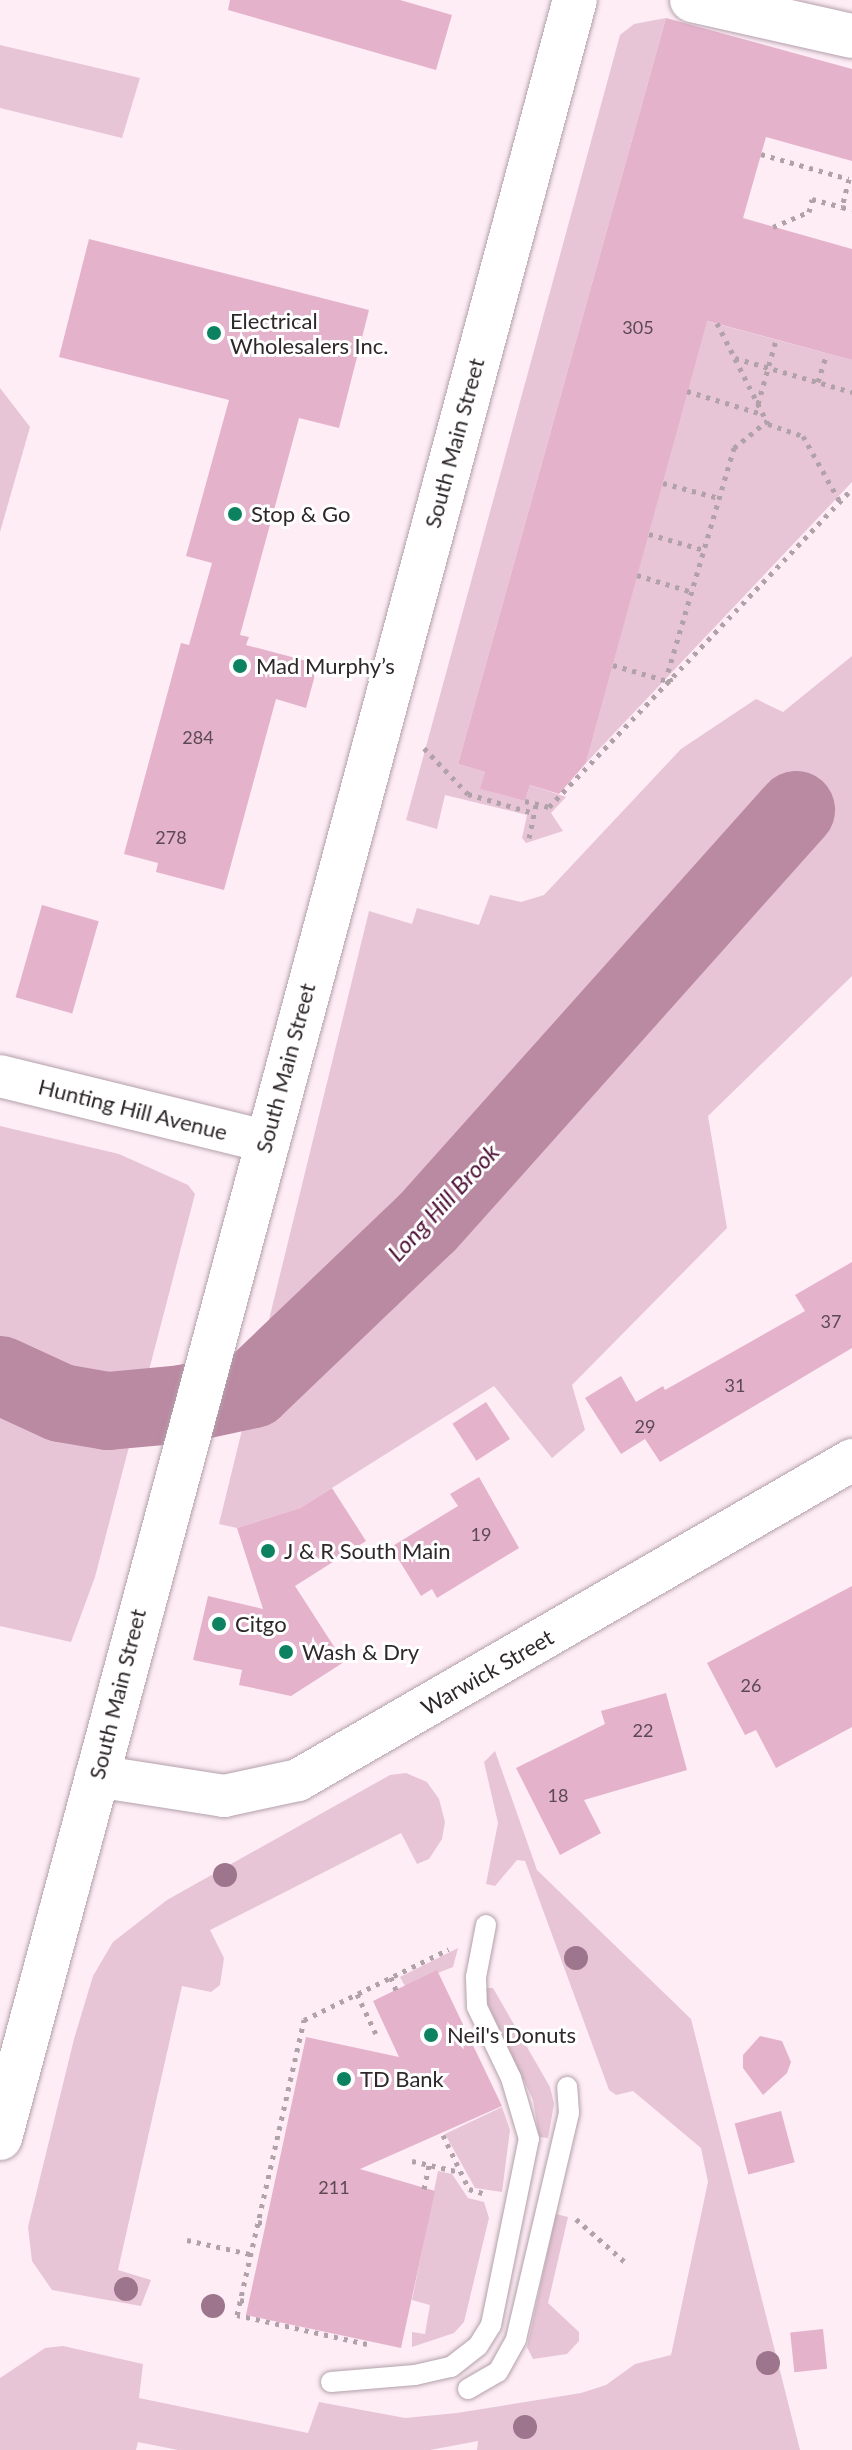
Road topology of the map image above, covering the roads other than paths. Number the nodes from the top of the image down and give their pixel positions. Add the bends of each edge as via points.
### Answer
1 (575, 0) edge
2 (692, 0) edge
3 (852, 36) edge
4 (0, 1076) edge
5 (265, 1141) junction
6 (852, 1460) edge
7 (96, 1776) junction
8 (486, 1925) dead end
9 (567, 2087) dead end
10 (1, 2126) edge
11 (331, 2382) dead end
12 (468, 2389) dead end

1 - 5 main road, South Main Street
2 - 3 main road
4 - 5 street, Hunting Hill Avenue
5 - 7 main road, South Main Street
6 - 7 street, Warwick Street via 298,1780 224,1796
7 - 10 main road, South Main Street
8 - 11 lane via 476,1977 477,2007 511,2078 529,2139 491,2325 478,2346 451,2367
9 - 12 lane via 569,2113 516,2339 498,2372

